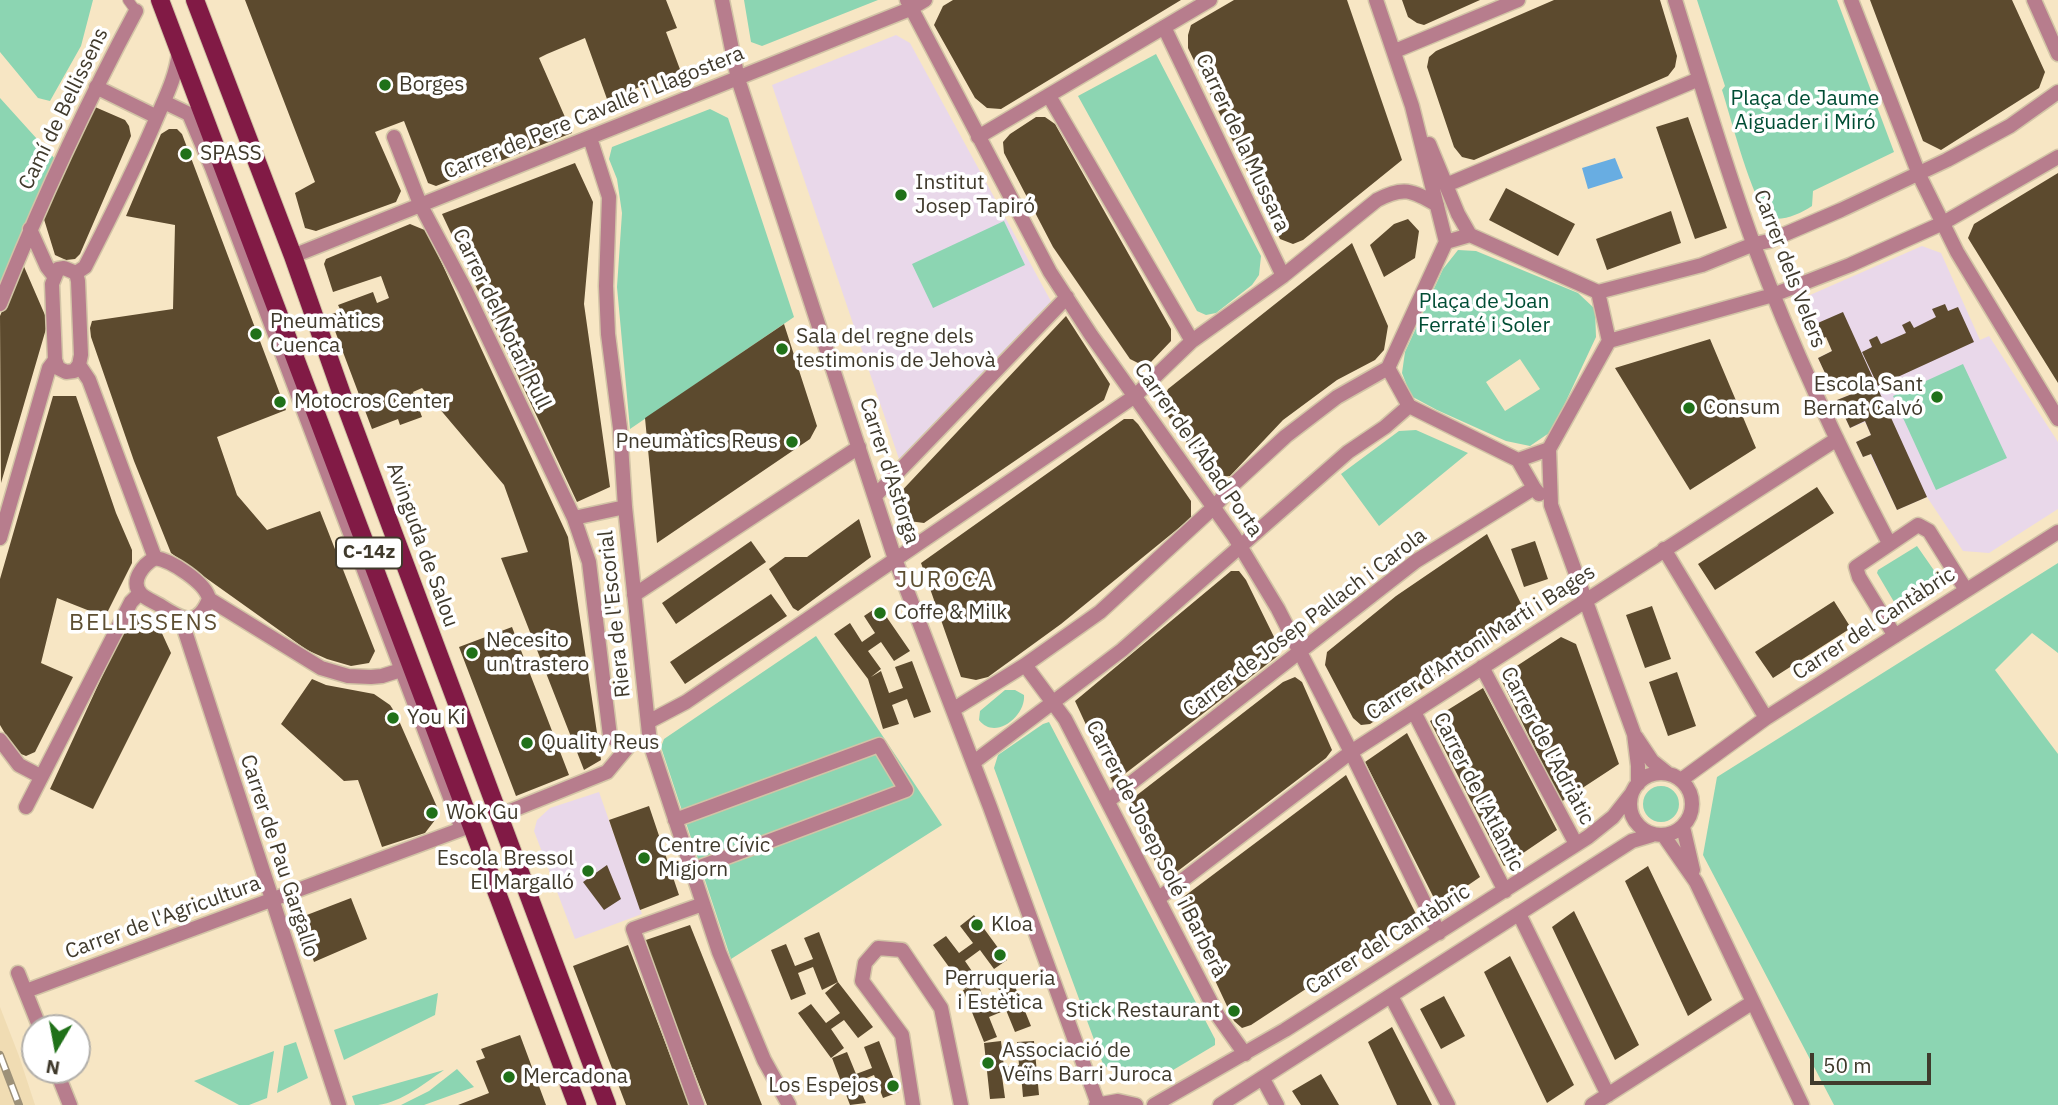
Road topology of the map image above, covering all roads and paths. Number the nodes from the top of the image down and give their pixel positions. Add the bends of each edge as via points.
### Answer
1 (160, 0) edge
2 (195, 0) edge
3 (722, 0) edge
4 (925, 0) edge
5 (1210, 0) edge
6 (1376, 0) edge
7 (1518, 0) edge
8 (1675, 0) edge
9 (1851, 0) edge
10 (2034, 0) edge
11 (909, 5) edge
12 (132, 6) edge
13 (1164, 27) junction
14 (180, 51) junction
15 (1395, 51) junction
16 (2058, 54) edge
17 (738, 79) junction
18 (1699, 79) junction
19 (96, 87) junction
20 (2058, 92) edge
21 (1049, 96) junction
22 (164, 102) junction
23 (1412, 106) junction
24 (157, 117) junction
25 (394, 137) dead end
26 (978, 137) junction
27 (590, 138) junction
28 (2058, 157) edge
29 (1918, 173) junction
30 (1446, 185) junction
31 (420, 205) junction
32 (1437, 205) junction
33 (1943, 223) junction
34 (30, 229) junction
35 (1470, 234) junction
36 (1446, 242) junction
37 (1754, 244) junction
38 (293, 256) junction
39 (76, 273) junction
40 (54, 276) junction
41 (1283, 276) junction
42 (1598, 292) junction
43 (1773, 295) junction
44 (1067, 297) junction
45 (0, 304) edge
46 (1192, 341) junction
47 (1609, 341) junction
48 (55, 360) junction
49 (79, 365) junction
50 (1388, 368) junction
51 (1135, 396) junction
52 (1409, 405) junction
53 (2058, 419) edge
54 (1837, 439) junction
55 (859, 447) junction
56 (1549, 449) junction
57 (1518, 460) junction
58 (1534, 488) junction
59 (875, 496) junction
60 (1551, 505) junction
61 (625, 507) junction
62 (1214, 507) junction
63 (574, 518) junction
64 (2058, 532) edge
65 (0, 538) edge
66 (1889, 543) junction
67 (1240, 547) junction
68 (1664, 549) junction
69 (155, 558) junction
70 (895, 559) junction
71 (1966, 590) junction
72 (140, 593) junction
73 (634, 595) junction
74 (209, 599) junction
75 (1586, 599) junction
76 (181, 619) junction
77 (1895, 636) junction
78 (1300, 652) junction
79 (1026, 665) junction
80 (1482, 667) junction
81 (401, 670) junction
82 (644, 691) junction
83 (686, 702) junction
84 (1053, 703) junction
85 (954, 709) junction
86 (1414, 712) junction
87 (1766, 718) junction
88 (648, 722) junction
89 (1634, 734) junction
90 (0, 740) edge
91 (650, 743) junction
92 (626, 748) junction
93 (1351, 752) junction
94 (974, 762) junction
95 (1667, 773) junction
96 (40, 776) junction
97 (1681, 780) junction
98 (1635, 788) junction
99 (1108, 801) junction
100 (26, 807) dead end
101 (498, 816) junction
102 (675, 820) junction
103 (467, 827) junction
104 (1683, 827) junction
105 (1658, 835) junction
106 (1576, 845) junction
107 (692, 870) junction
108 (1696, 882) junction
109 (1504, 891) junction
110 (1159, 898) junction
111 (272, 900) junction
112 (703, 904) junction
113 (1519, 914) junction
114 (1438, 933) junction
115 (18, 974) dead end
116 (26, 991) junction
117 (1391, 996) junction
118 (1753, 1002) junction
119 (35, 1014) edge
120 (1245, 1054) junction
121 (1263, 1079) junction
122 (62, 1084) edge
123 (1608, 1095) junction
124 (70, 1105) edge
125 (339, 1105) edge
126 (577, 1105) edge
127 (607, 1105) edge
128 (697, 1105) edge
129 (789, 1105) edge
130 (913, 1105) edge
131 (961, 1105) edge
132 (1097, 1105) edge
133 (1136, 1105) edge
134 (1154, 1105) edge
135 (1220, 1105) edge
136 (1277, 1105) edge
137 (1448, 1105) edge
138 (1592, 1105) edge
139 (1802, 1105) edge

1 - 14 main road, C-14z
2 - 38 main road, Avinguda de Salou / C-14z
3 - 17 street, Carrer d'Astorga
4 - 11 street, Carrer de Pere Cavallé i Llagostera
5 - 13 street
6 - 15 street
7 - 15 street
8 - 18 street, Carrer dels Velers
9 - 29 street
10 - 16 street
11 - 17 street, Carrer de Pere Cavallé i Llagostera
11 - 26 street, Carrer de l'Abad Porta
12 - 19 street, Camí de Bellissens
13 - 21 street
13 - 41 street, Carrer de la Mussara
14 - 22 street
14 - 103 main road, C-14z
15 - 23 street
17 - 27 street, Carrer de Pere Cavallé i Llagostera
17 - 55 street, Carrer d'Astorga
18 - 30 street
18 - 37 street, Carrer dels Velers
19 - 24 street
19 - 34 street, Camí de Bellissens
20 - 29 street via 2010,126
21 - 26 street
21 - 46 street
22 - 24 street
22 - 81 street via 189,114 212,168
23 - 30 street
23 - 32 street
24 - 39 street via 85,267
25 - 31 street, Carrer del Notari Rull
26 - 44 street, Carrer de l'Abad Porta
27 - 31 street, Carrer de Pere Cavallé i Llagostera
27 - 61 street, Riera de l'Escorial via 609,197 606,298
28 - 33 street
29 - 33 street
29 - 37 street
30 - 35 street
31 - 38 street, Carrer de Pere Cavallé i Llagostera
31 - 63 street, Carrer del Notari Rull
32 - 36 street
32 - 41 street via 1415,192 1394,191
33 - 43 street
33 - 53 street
34 - 40 street
34 - 45 street, Camí de Bellissens
35 - 36 street
35 - 42 street
36 - 50 street
37 - 42 street via 1702,265
37 - 43 street, Carrer dels Velers
38 - 101 main road, Avinguda de Salou / C-14z
39 - 40 street via 64,268
39 - 49 street
40 - 48 street
41 - 46 street
42 - 47 street
43 - 47 street
43 - 54 street, Carrer dels Velers
44 - 51 street, Carrer de l'Abad Porta
44 - 59 street
46 - 51 street
47 - 56 street
48 - 49 street via 66,372
48 - 65 street
49 - 69 street via 89,380
50 - 52 street
50 - 62 street via 1337,397 1286,436
51 - 62 street, Carrer de l'Abad Porta
51 - 70 street
52 - 57 street
52 - 67 street
54 - 66 street, Carrer dels Velers
54 - 68 street, Carrer d'Antoni Martí i Bages
55 - 59 street, Carrer d'Astorga
55 - 73 street
56 - 57 street
56 - 60 street
57 - 58 street
58 - 60 street
58 - 78 street, Carrer de Josep Pallach i Carola via 1416,561
59 - 70 street, Carrer d'Astorga
60 - 75 street
61 - 63 street
61 - 73 street, Riera de l'Escorial
62 - 67 street, Carrer de l'Abad Porta
62 - 79 street via 1100,612
63 - 92 street, Carrer del Notari Rull via 589,562 610,736
64 - 71 street, Carrer del Cantàbric
66 - 71 street via 1919,525 1929,531
66 - 77 street via 1856,567
67 - 78 street, Carrer de l'Abad Porta
67 - 84 street via 1122,650
68 - 75 street, Carrer d'Antoni Martí i Bages
68 - 87 street
69 - 72 street via 140,572
69 - 74 street via 200,583
70 - 83 street
70 - 85 street, Carrer d'Astorga
71 - 77 street, Carrer del Cantàbric
72 - 76 street
72 - 96 street via 131,602
73 - 82 street, Riera de l'Escorial
74 - 76 street via 199,616
74 - 81 street via 321,668 371,677
75 - 80 street, Carrer d'Antoni Martí i Bages
75 - 89 street
76 - 111 street, Carrer de Pau Gargallo
77 - 87 street, Carrer del Cantàbric
78 - 93 street, Carrer de l'Abad Porta
78 - 99 street, Carrer de Josep Pallach i Carola
79 - 84 street, Carrer de Josep Solé i Barberà
79 - 85 street
80 - 86 street, Carrer d'Antoni Martí i Bages
80 - 106 street, Carrer de l'Adriàtic
81 - 103 street
82 - 83 street via 651,700 667,706
82 - 88 street, Riera de l'Escorial
83 - 88 street
84 - 94 street
84 - 99 street, Carrer de Josep Solé i Barberà
85 - 94 street, Carrer d'Astorga
86 - 93 street, Carrer d'Antoni Martí i Bages
86 - 109 street, Carrer de l'Atlàntic
87 - 97 street, Carrer del Cantàbric
88 - 91 street, Riera de l'Escorial
89 - 95 street via 1652,761
89 - 98 street
90 - 96 street via 19,765
91 - 92 street
91 - 102 street, Riera de l'Escorial
92 - 101 street via 607,772
93 - 110 street, Carrer d'Antoni Martí i Bages
93 - 114 street, Carrer de l'Abad Porta
94 - 132 street, Carrer d'Astorga
95 - 97 street
95 - 98 street via 1649,775
96 - 100 street
97 - 104 street via 1690,791 1693,806
98 - 105 street via 1630,806 1633,819 1643,830
98 - 106 street, Carrer del Cantàbric via 1613,817
99 - 110 street, Carrer de Josep Solé i Barberà
101 - 127 main road, Avinguda de Salou / C-14z
102 - 107 street, Riera de l'Escorial
102 - 107 street via 879,745 906,790
103 - 111 street, Carrer de l'Agricultura
103 - 126 main road, C-14z
104 - 105 street
104 - 108 street
105 - 108 street
105 - 113 street via 1632,841
106 - 109 street, Carrer del Cantàbric
107 - 112 street, Riera de l'Escorial
108 - 118 street
109 - 114 street, Carrer del Cantàbric
110 - 120 street, Carrer de Josep Solé i Barberà via 1218,1016
111 - 116 street, Carrer de l'Agricultura
111 - 125 street, Carrer de Pau Gargallo
112 - 128 street via 633,929
112 - 129 street, Riera de l'Escorial via 740,1004
113 - 117 street
113 - 123 street
114 - 120 street, Carrer del Cantàbric
115 - 116 street
116 - 119 street
117 - 121 street
117 - 137 street
118 - 123 street
118 - 139 street
120 - 134 street, Carrer del Cantàbric
121 - 135 street
121 - 136 street
122 - 124 street
123 - 138 street
130 - 131 street via 902,1035 862,981 864,963 878,948 902,950 941,1008
132 - 133 street via 1118,1101

